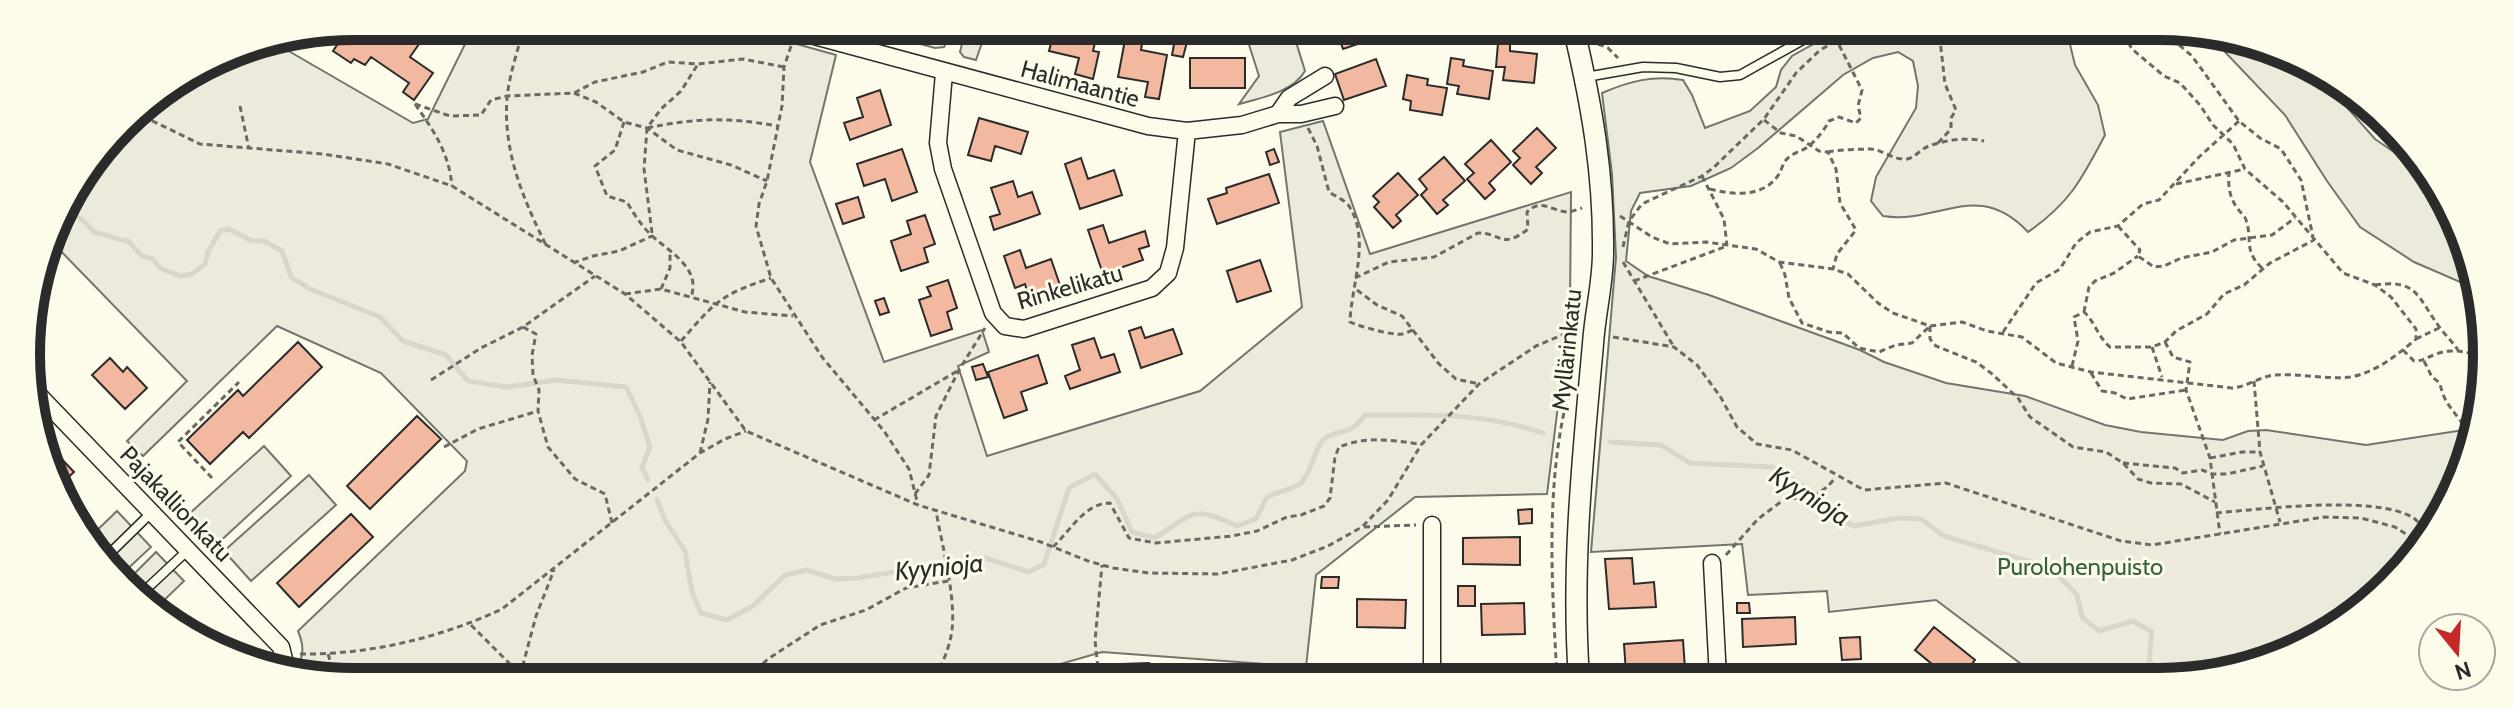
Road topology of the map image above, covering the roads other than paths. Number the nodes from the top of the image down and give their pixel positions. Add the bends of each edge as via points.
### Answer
1 (824, 40) edge
2 (1576, 40) edge
3 (1804, 40) edge
4 (944, 73) junction
5 (1325, 76) dead end
6 (1585, 77) junction
7 (1335, 106) dead end
8 (1278, 114) junction
9 (1187, 131) junction
10 (44, 400) edge
11 (152, 512) junction
12 (1432, 525) road end
13 (188, 550) junction
14 (111, 552) edge
15 (1712, 563) road end
16 (146, 589) edge
17 (285, 660) edge
18 (1432, 668) edge
19 (1578, 668) edge
20 (1717, 668) edge

1 - 4 street, Halimaantie
2 - 6 street, Myllärinkatu
3 - 6 lane via 1740,75 1643,67
4 - 9 street, Halimaantie via 1148,126
4 - 9 street, Rinkelikatu via 938,143 943,169 993,313 1005,326 1024,329 1152,288 1168,273
5 - 8 street, Halimaantie via 1289,98
6 - 19 street, Myllärinkatu via 1599,153 1592,207 1603,258 1577,528
7 - 8 street, Halimaantie
8 - 9 street, Halimaantie via 1242,125
10 - 11 street, Pajakallionkatu
11 - 13 street, Pajakallionkatu
11 - 14 lane
12 - 18 street
13 - 16 lane
13 - 17 street, Pajakallionkatu via 281,647
15 - 20 street

